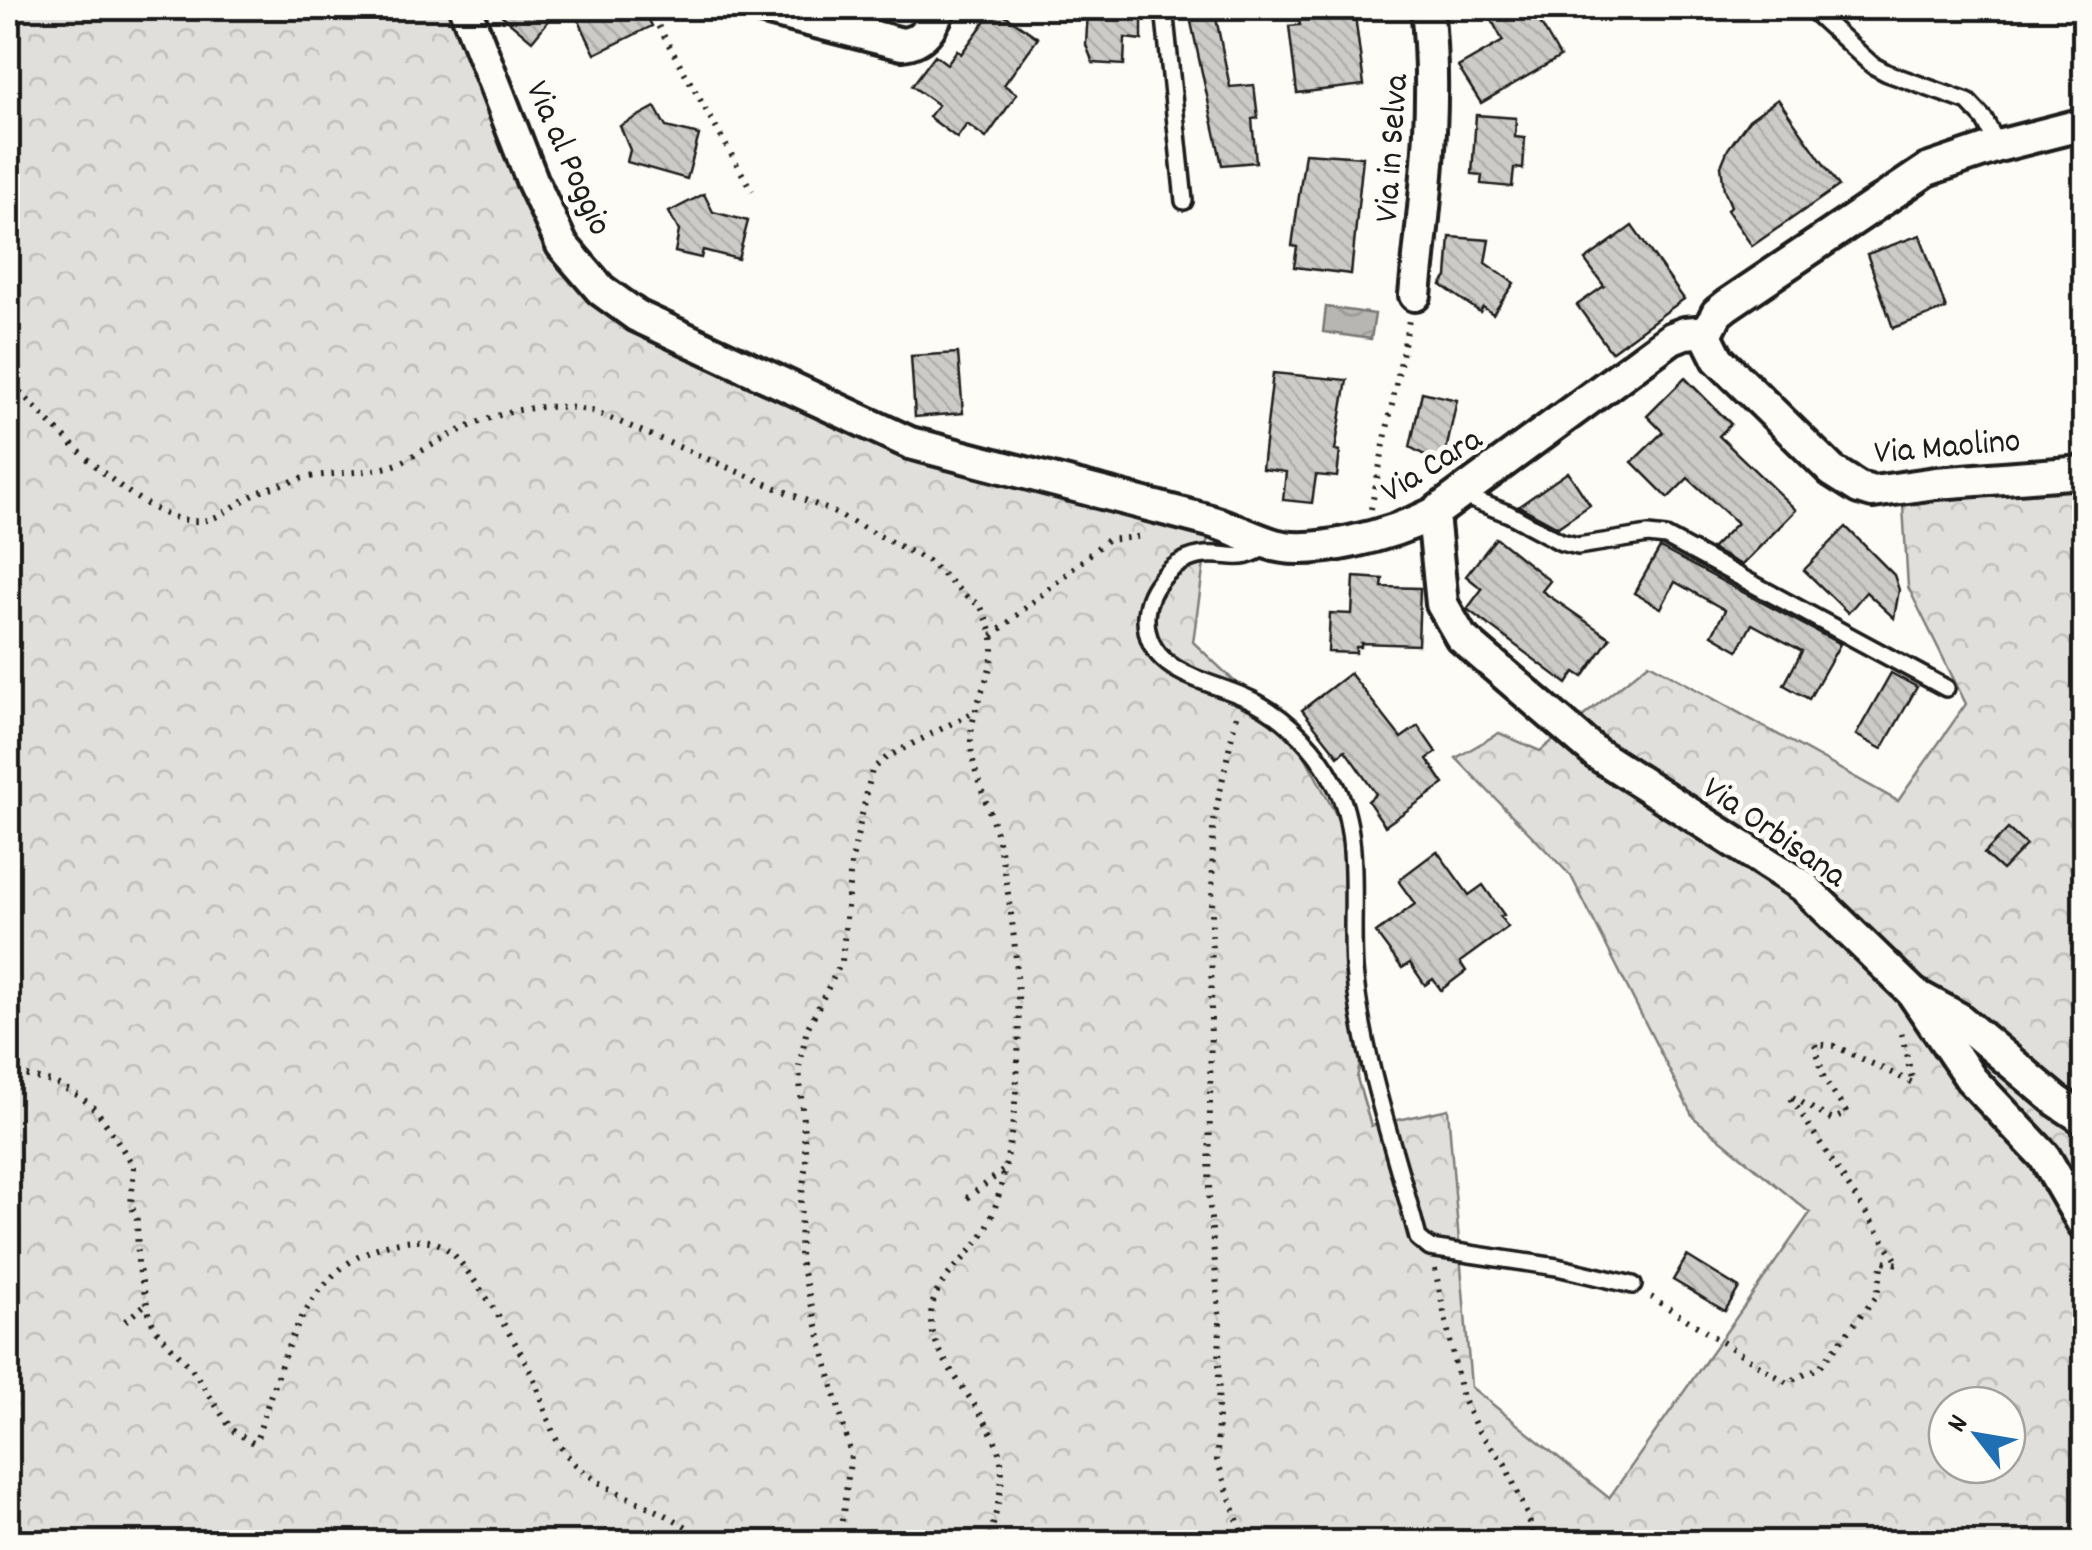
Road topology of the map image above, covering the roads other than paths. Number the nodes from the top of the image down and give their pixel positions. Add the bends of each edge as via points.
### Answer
1 (465, 8) edge
2 (760, 8) edge
3 (940, 8) edge
4 (1164, 8) edge
5 (1428, 8) edge
6 (1810, 8) edge
7 (816, 14) edge
8 (2084, 124) edge
9 (1998, 146) junction
10 (1184, 201) dead end
11 (1415, 294) road end
12 (637, 316) joint
13 (1708, 331) junction
14 (2084, 472) edge
15 (1462, 495) junction
16 (1433, 514) junction
17 (1270, 544) junction
18 (1946, 688) dead end
19 (1912, 992) junction
20 (2084, 1118) edge
21 (2084, 1225) edge
22 (1632, 1285) road end

1 - 12 street, Via al Poggio via 562,245 600,290
2 - 7 street
3 - 7 street via 918,40 902,44
4 - 10 lane
5 - 11 street, Via in Selva via 1432,135
6 - 9 lane via 1887,74 1968,102
8 - 9 street, Via Cara
9 - 13 street, Via Cara via 1927,170 1894,190 1727,305
12 - 17 street, Via Cara via 910,443 1210,521
13 - 14 street, Via Maolino via 1718,359 1832,471 1858,488 1873,492
13 - 15 street, Via Cara via 1672,338
15 - 16 street, Via Cara
15 - 18 lane via 1578,546 1666,538
16 - 17 street, Via Cara via 1365,538 1312,547
16 - 19 street, Via Orbisana via 1442,604 1462,637 1596,754 1803,886
17 - 22 lane via 1245,558 1206,555 1176,565 1158,584 1146,614 1164,660 1270,711 1299,734 1342,797 1350,842 1354,978 1418,1238 1430,1248
19 - 20 street via 1958,1018
19 - 21 street, Via Orbisana via 1971,1080 2044,1156

